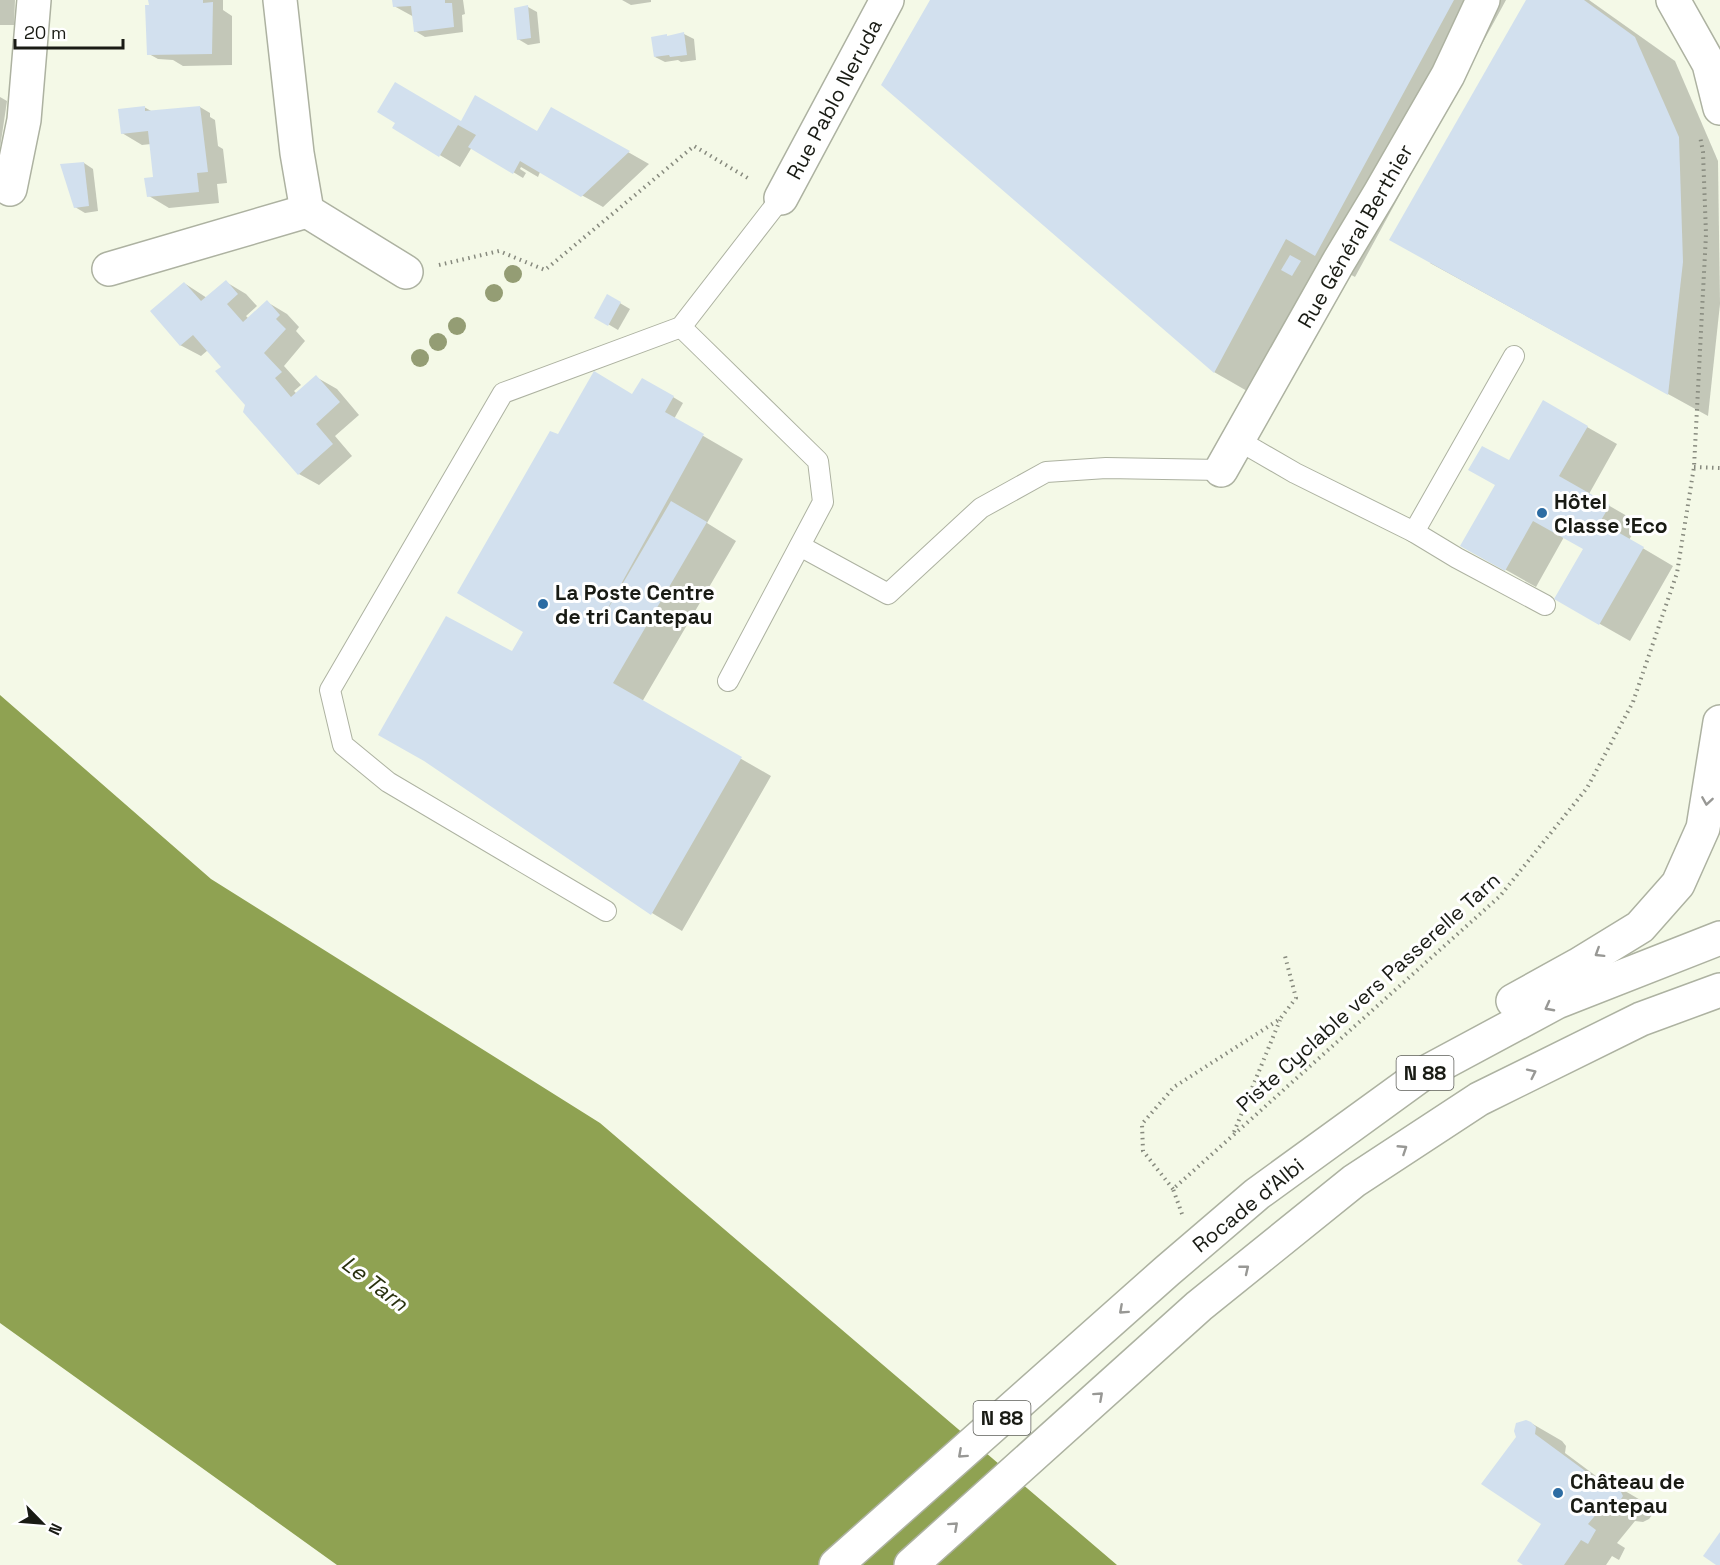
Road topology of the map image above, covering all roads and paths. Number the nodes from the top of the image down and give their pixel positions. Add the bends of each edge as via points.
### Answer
1 (34, 0) edge
2 (280, 0) edge
3 (887, 0) edge
4 (1483, 0) edge
5 (1675, 0) edge
6 (1720, 64) edge
7 (1709, 119) edge
8 (10, 189) dead end
9 (781, 198) junction
10 (307, 211) junction
11 (109, 269) dead end
12 (406, 272) joint
13 (681, 327) junction
14 (1514, 356) dead end
15 (1238, 440) junction
16 (1694, 467) junction
17 (1720, 468) edge
18 (1221, 470) joint
19 (1414, 532) junction
20 (800, 546) junction
21 (1545, 605) dead end
22 (728, 681) dead end
23 (1720, 722) edge
24 (606, 911) dead end
25 (1720, 938) edge
26 (1285, 956) dead end
27 (1720, 990) edge
28 (1720, 1001) edge
29 (1280, 1019) junction
30 (1641, 1019) junction
31 (1232, 1135) junction
32 (1173, 1188) junction
33 (1257, 1194) junction
34 (1183, 1218) dead end
35 (836, 1565) edge
36 (911, 1565) edge

1 - 8 main road via 24,120
2 - 10 main road
3 - 9 main road, Rue Pablo Neruda
4 - 15 main road, Rue Général Berthier via 1448,75
5 - 6 main road via 1709,36
5 - 7 main road via 1709,64
7 - 16 path, Piste Cyclable vers Passerelle Tarn via 1703,152 1706,234
9 - 12 path via 694,146 544,270 499,251
9 - 13 lane
10 - 11 main road
10 - 12 main road
13 - 20 lane via 818,461 823,502
13 - 24 lane via 503,393 330,690 343,745 388,782
14 - 19 lane
15 - 18 main road, Rue Général Berthier
15 - 19 lane
16 - 17 path
16 - 31 path, Piste Cyclable vers Passerelle Tarn via 1677,573 1633,702 1587,789 1500,896
18 - 20 lane via 1106,468 1046,472 981,508 888,594
19 - 21 lane
20 - 22 lane
23 -> 33 main road via 1702,828 1678,885 1640,927 1432,1044 1352,1105
25 -> 33 main road, Rocade d'Albi / N 88 via 1557,1002 1421,1076
26 - 29 path via 1296,998
27 - 30 main road, N 88
28 - 30 main road
29 - 31 path
29 - 32 path via 1174,1088 1142,1124 1143,1151
36 -> 30 main road, N 88 via 1199,1306 1354,1181 1479,1099
31 - 32 path, Piste Cyclable vers Passerelle Tarn
32 - 34 path
33 -> 35 main road, Rocade d'Albi / N 88

